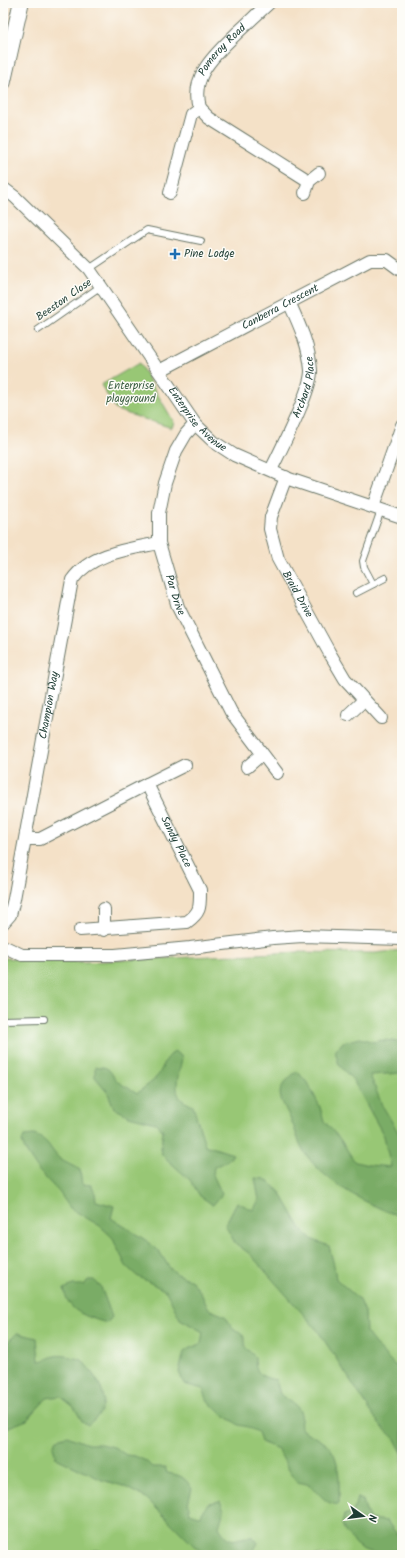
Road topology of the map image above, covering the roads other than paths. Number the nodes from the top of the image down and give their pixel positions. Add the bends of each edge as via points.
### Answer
1 (21, 3) edge
2 (268, 3) edge
3 (3, 83) edge
4 (199, 108) junction
5 (319, 173) dead end
6 (309, 181) junction
7 (3, 188) edge
8 (170, 193) dead end
9 (305, 193) dead end
10 (201, 241) dead end
11 (89, 269) junction
12 (402, 271) edge
13 (101, 286) junction
14 (289, 302) junction
15 (38, 330) dead end
16 (159, 371) junction
17 (195, 424) junction
18 (402, 425) edge
19 (271, 470) junction
20 (286, 477) junction
21 (377, 508) junction
22 (402, 517) edge
23 (159, 543) junction
24 (385, 578) dead end
25 (373, 584) junction
26 (356, 593) dead end
27 (364, 700) junction
28 (348, 715) dead end
29 (381, 718) dead end
30 (262, 754) junction
31 (185, 765) dead end
32 (247, 767) dead end
33 (277, 773) dead end
34 (147, 784) junction
35 (26, 839) junction
36 (104, 909) dead end
37 (3, 923) edge
38 (80, 930) dead end
39 (104, 930) junction
40 (402, 939) edge
41 (3, 946) edge
42 (44, 1019) dead end
43 (3, 1020) edge

1 - 3 street
2 - 4 street, Pomeroy Road via 214,56 199,82 196,97
4 - 6 street via 209,118
4 - 8 street via 191,114 171,168
5 - 6 street
6 - 9 street
7 - 11 street, Enterprise Avenue
10 - 11 lane via 147,230
11 - 13 street, Enterprise Avenue
12 - 14 street, Canberra Crescent via 387,260 370,260
13 - 15 lane, Beeston Close
13 - 16 street, Enterprise Avenue
14 - 16 street, Canberra Crescent
14 - 19 street, Archard Place via 304,337 311,371 307,389
16 - 17 street, Enterprise Avenue
17 - 19 street, Enterprise Avenue via 214,442 234,455
17 - 23 street, Par Drive via 176,452 164,483 159,513
18 - 21 street
19 - 20 street, Enterprise Avenue
20 - 21 street, Enterprise Avenue
20 - 27 street, Braid Drive via 271,517 270,529 278,560 329,652 345,678
21 - 22 street, Enterprise Avenue
21 - 25 lane via 363,561
23 - 30 street, Par Drive via 178,607 233,716
23 - 35 street, Champion Way via 110,553 78,572 72,580
24 - 25 lane
25 - 26 lane
27 - 28 street
27 - 29 street, Braid Drive
30 - 32 street
30 - 33 street, Par Drive
31 - 34 street
34 - 35 street via 40,839
34 - 39 street, Sandy Place via 200,890 200,908 187,922
35 - 37 street, Champion Way via 12,908
36 - 39 street
38 - 39 street, Sandy Place
40 - 41 street via 296,936 115,955 22,955
42 - 43 lane

